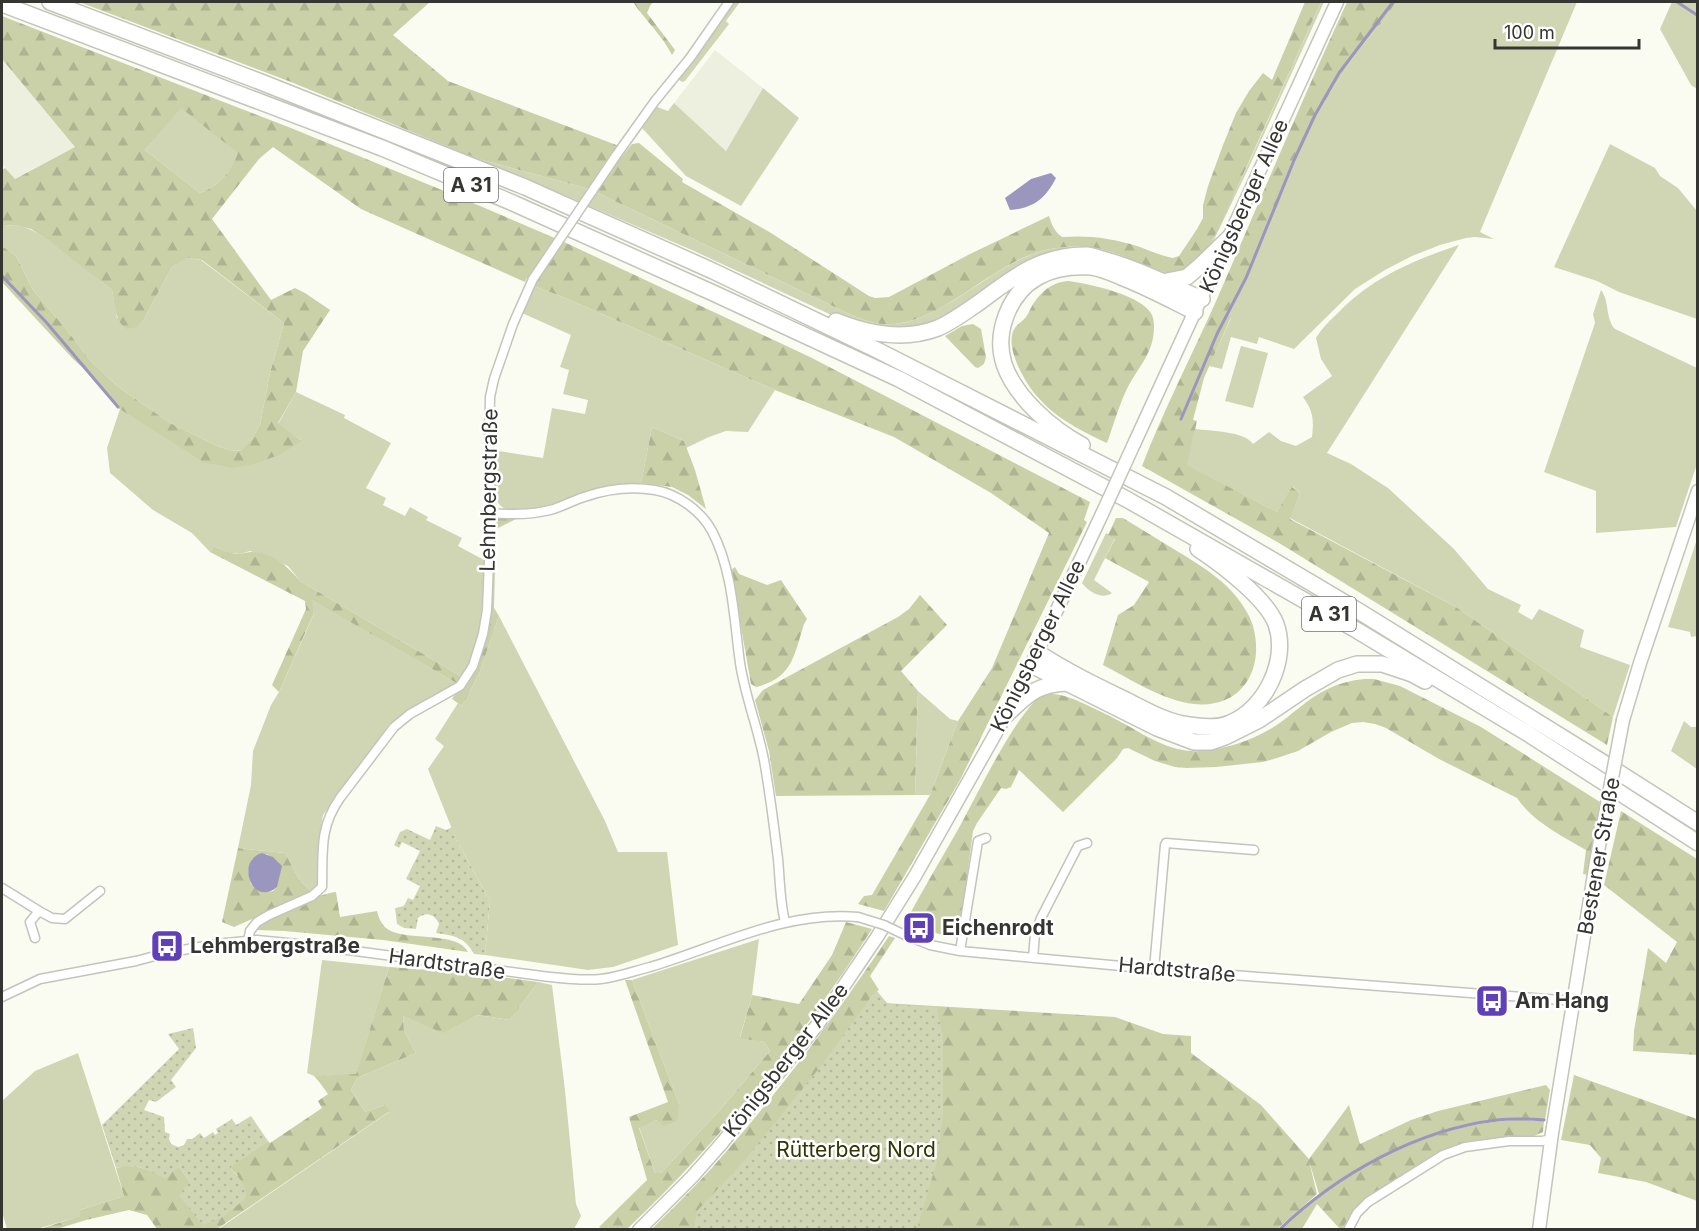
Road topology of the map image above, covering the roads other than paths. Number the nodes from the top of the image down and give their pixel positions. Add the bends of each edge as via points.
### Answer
1 (50, 2) edge
2 (729, 2) edge
3 (1337, 2) edge
4 (2, 4) edge
5 (1230, 237) junction
6 (713, 271) junction
7 (1162, 282) junction
8 (1198, 306) junction
9 (1698, 492) edge
10 (1166, 497) junction
11 (1128, 500) junction
12 (491, 513) junction
13 (1034, 659) junction
14 (1067, 683) junction
15 (1006, 715) junction
16 (1527, 733) junction
17 (1698, 824) edge
18 (986, 838) dead end
19 (1087, 843) dead end
20 (1698, 843) edge
21 (1254, 850) dead end
22 (2, 888) edge
23 (100, 891) dead end
24 (39, 910) junction
25 (785, 922) junction
26 (35, 938) dead end
27 (248, 941) junction
28 (960, 951) junction
29 (1033, 958) junction
30 (1154, 969) junction
31 (2, 997) edge
32 (1574, 1002) junction
33 (1551, 1136) junction
34 (639, 1230) edge
35 (1348, 1230) edge
36 (1539, 1230) edge

1 - 6 highway, A 31 via 525,187
2 - 12 street, Lehmbergstraße, bridge via 655,101 533,279 513,324 490,397
3 - 5 main road, Königsberger Allee
4 - 11 highway, A 31 via 382,148 513,203 899,379
5 - 7 highway via 1187,276
5 - 8 main road, Königsberger Allee
6 - 7 highway via 846,325 888,335 938,328 1031,267 1061,256 1089,255
6 - 10 highway, A 31
7 - 8 highway
8 - 10 highway via 1108,271 1062,267 1036,278 1017,295 1000,338 1008,374 1017,390 1044,418 1077,443 1142,478
8 - 13 main road, Königsberger Allee, bridge
9 - 32 main road, Bestener Straße, bridge via 1623,720
10 - 17 highway, A 31 via 1367,617
11 - 13 highway via 1137,515 1200,550 1265,605 1276,624 1279,641 1273,679 1247,714 1228,724 1190,726 1165,719
11 - 16 highway, A 31
12 - 25 street via 535,513 606,491 631,488 655,490 679,499 700,515 711,530 722,555 741,666 764,758
12 - 27 street, Lehmbergstraße via 485,622 466,680 453,692 410,714 384,737 326,824 322,887 312,896 257,922
13 - 14 highway
13 - 15 main road, Königsberger Allee
14 - 15 highway via 1042,686
14 - 16 highway via 1157,728 1194,742 1211,742 1259,720 1338,670 1357,663 1382,664 1412,674 1508,729
15 - 34 main road, Königsberger Allee via 915,876 818,1024 722,1143
16 - 20 highway, A 31
18 - 28 street via 978,841
19 - 29 street via 1078,846 1041,918
21 - 30 street via 1166,843
22 - 24 street
23 - 24 street via 65,919 52,918
24 - 26 street via 30,922
25 - 27 street, Hardtstraße via 623,975 590,979
25 - 28 street, Hardtstraße, bridge via 858,917 930,945
27 - 31 street, Hardtstraße via 40,979
28 - 29 street, Hardtstraße
29 - 30 street, Hardtstraße
30 - 32 street, Hardtstraße
32 - 33 main road, Bestener Straße
33 - 35 street via 1542,1141 1465,1147 1443,1155 1368,1202
33 - 36 main road, Bestener Straße

